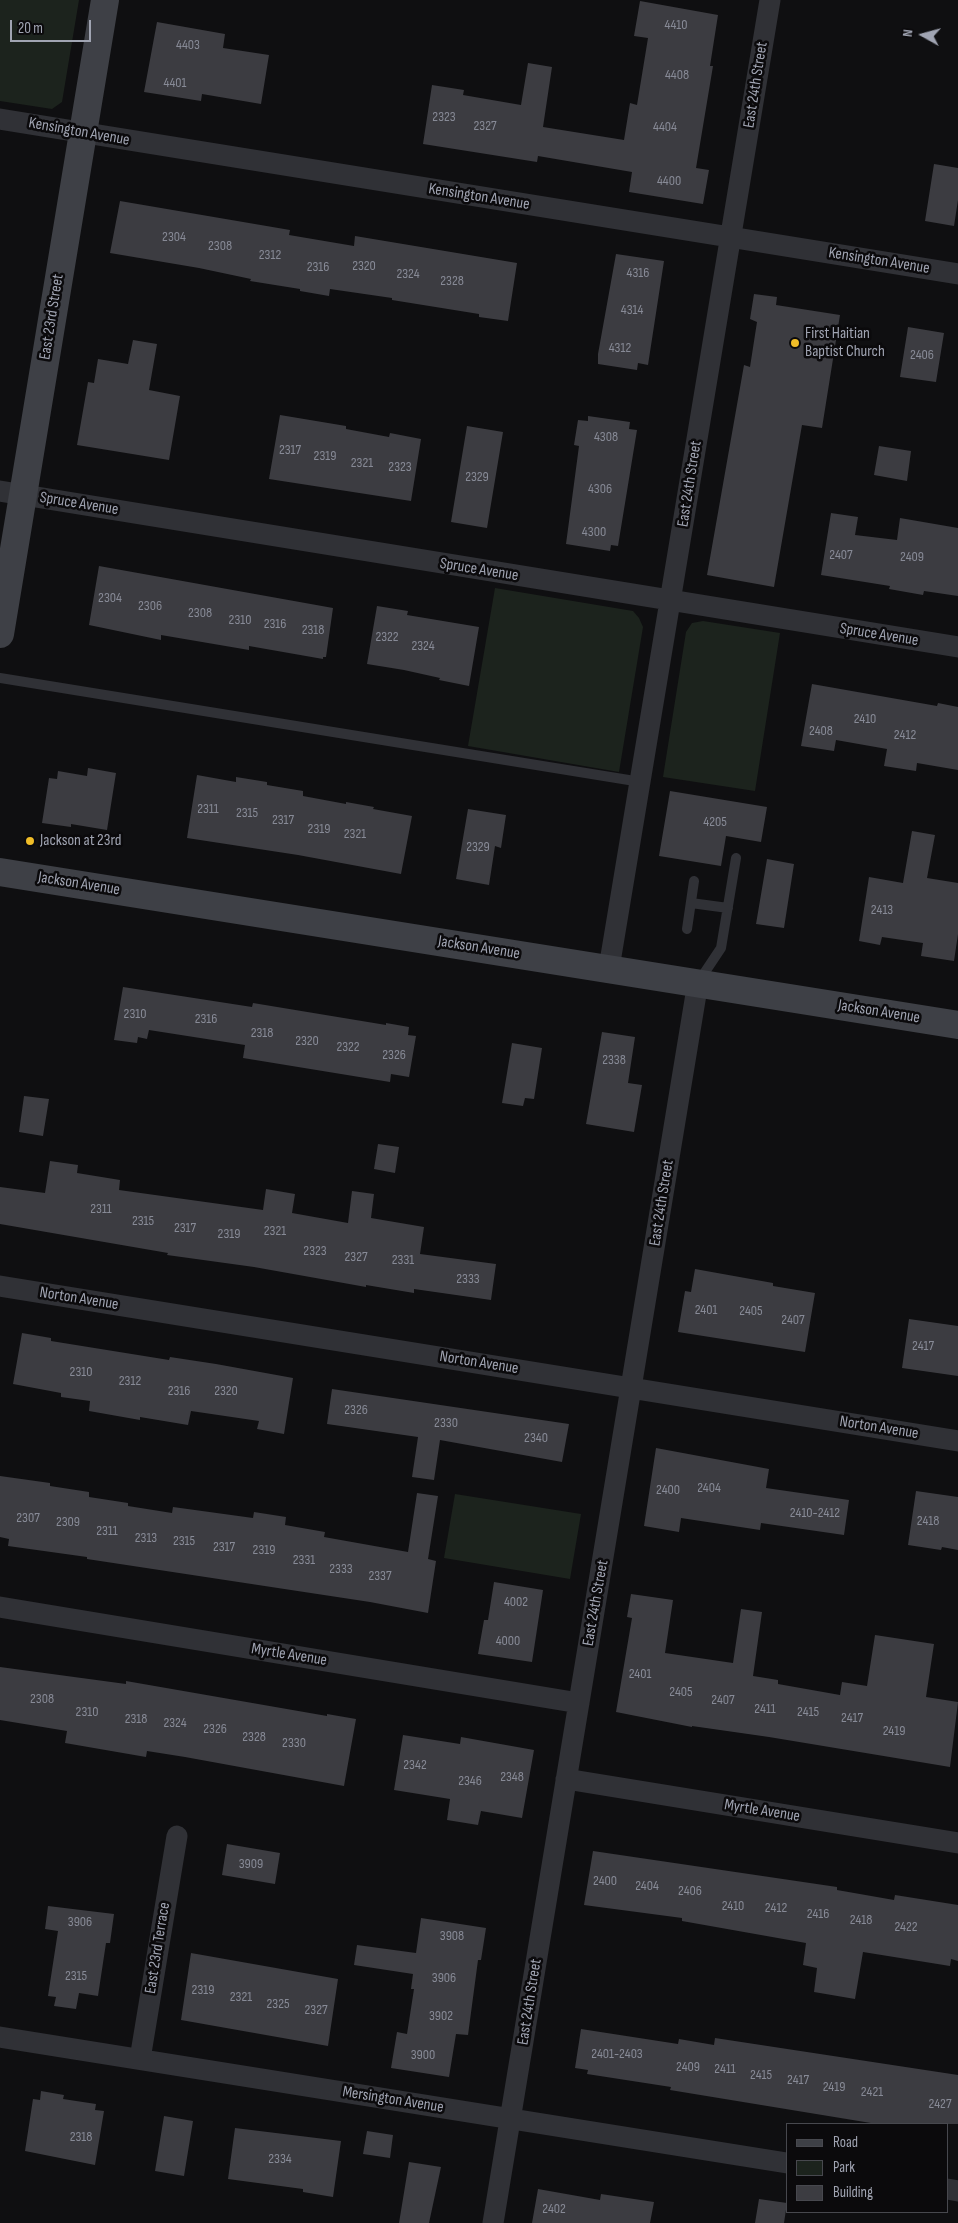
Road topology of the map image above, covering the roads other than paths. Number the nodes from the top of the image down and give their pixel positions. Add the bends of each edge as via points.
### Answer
1 (104, 0) edge
2 (770, 0) edge
3 (0, 119) edge
4 (82, 133) junction
5 (731, 238) junction
6 (958, 274) edge
7 (12, 493) edge
8 (670, 601) junction
9 (0, 634) edge
10 (958, 647) edge
11 (0, 678) edge
12 (640, 782) junction
13 (736, 858) dead end
14 (0, 872) edge
15 (694, 881) dead end
16 (691, 903) junction
17 (728, 908) junction
18 (687, 929) dead end
19 (609, 968) junction
20 (698, 982) junction
21 (958, 1025) edge
22 (0, 1286) edge
23 (632, 1388) junction
24 (958, 1441) edge
25 (0, 1607) edge
26 (579, 1703) junction
27 (566, 1779) junction
28 (177, 1836) dead end
29 (958, 1844) edge
30 (0, 2037) edge
31 (140, 2059) junction
32 (510, 2120) junction
33 (786, 2163) edge
34 (494, 2223) edge

1 - 4 street, East 23rd Street
2 - 5 street, East 24th Street
3 - 4 street, Kensington Avenue
4 - 5 street, Kensington Avenue
4 - 7 street, East 23rd Street
5 - 6 street, Kensington Avenue
5 - 8 street, East 24th Street
7 - 8 street, Spruce Avenue
7 - 9 street, East 23rd Street
8 - 10 street, Spruce Avenue
8 - 12 street, East 24th Street
11 - 12 lane
12 - 19 street, East 24th Street
13 - 17 lane
14 - 19 street, Jackson Avenue
15 - 16 lane
16 - 17 lane
16 - 18 lane
17 - 20 lane via 721,948
19 - 20 street, Jackson Avenue
20 - 21 street, Jackson Avenue
20 - 23 street, East 24th Street
22 - 23 street, Norton Avenue
23 - 24 street, Norton Avenue
23 - 26 street, East 24th Street
25 - 26 street, Myrtle Avenue
26 - 27 street, East 24th Street
27 - 29 street, Myrtle Avenue
27 - 32 street, East 24th Street
28 - 31 street, East 23rd Terrace
30 - 31 street, Mersington Avenue
31 - 32 street, Mersington Avenue
32 - 33 street, Mersington Avenue
32 - 34 street, East 24th Street

